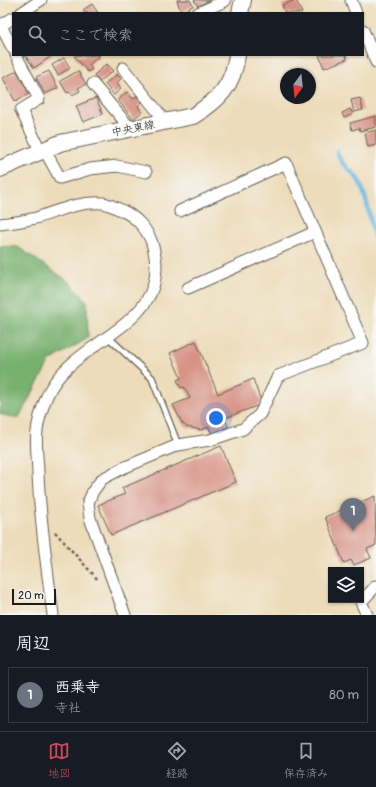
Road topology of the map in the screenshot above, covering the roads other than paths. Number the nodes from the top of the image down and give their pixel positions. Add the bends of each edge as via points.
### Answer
1 (41, 0) edge
2 (351, 0) edge
3 (225, 1) edge
4 (241, 6) edge
5 (23, 12) edge
6 (200, 12) edge
7 (356, 12) edge
8 (12, 19) edge
9 (1, 26) edge
10 (364, 32) edge
11 (12, 46) edge
12 (17, 56) edge
13 (237, 56) edge
14 (376, 62) edge
15 (123, 68) dead end
16 (93, 84) dead end
17 (166, 122) junction
18 (131, 129) junction
19 (42, 150) junction
20 (0, 169) edge
21 (146, 172) dead end
22 (180, 211) dead end
23 (0, 224) edge
24 (315, 232) junction
25 (188, 288) dead end
26 (108, 337) junction
27 (178, 445) junction
28 (376, 586) edge
29 (53, 615) edge
30 (125, 615) edge
31 (367, 615) edge

1 - 5 street
2 - 7 street
3 - 4 street
3 - 6 street
8 - 9 street
9 - 11 street
10 - 14 street
12 - 19 street via 39,100 21,110
13 - 17 main road, 中央東線 via 233,76 221,95 193,116
15 - 17 street
16 - 18 street
17 - 18 main road, 中央東線
18 - 19 main road, 中央東線 via 60,143
19 - 20 main road, 中央東線
19 - 21 street via 60,178 90,169 117,166
22 - 24 street via 286,163
23 - 26 street via 35,218 69,206 87,203 105,203 131,214 149,233 156,271 152,289 142,308
24 - 25 street
24 - 27 street via 363,343 278,376 260,414 243,428 210,440
26 - 27 lane via 152,378
26 - 29 street via 66,367 47,396 37,431 40,516
27 - 30 street via 102,479 88,503 94,533
28 - 31 street via 361,602

